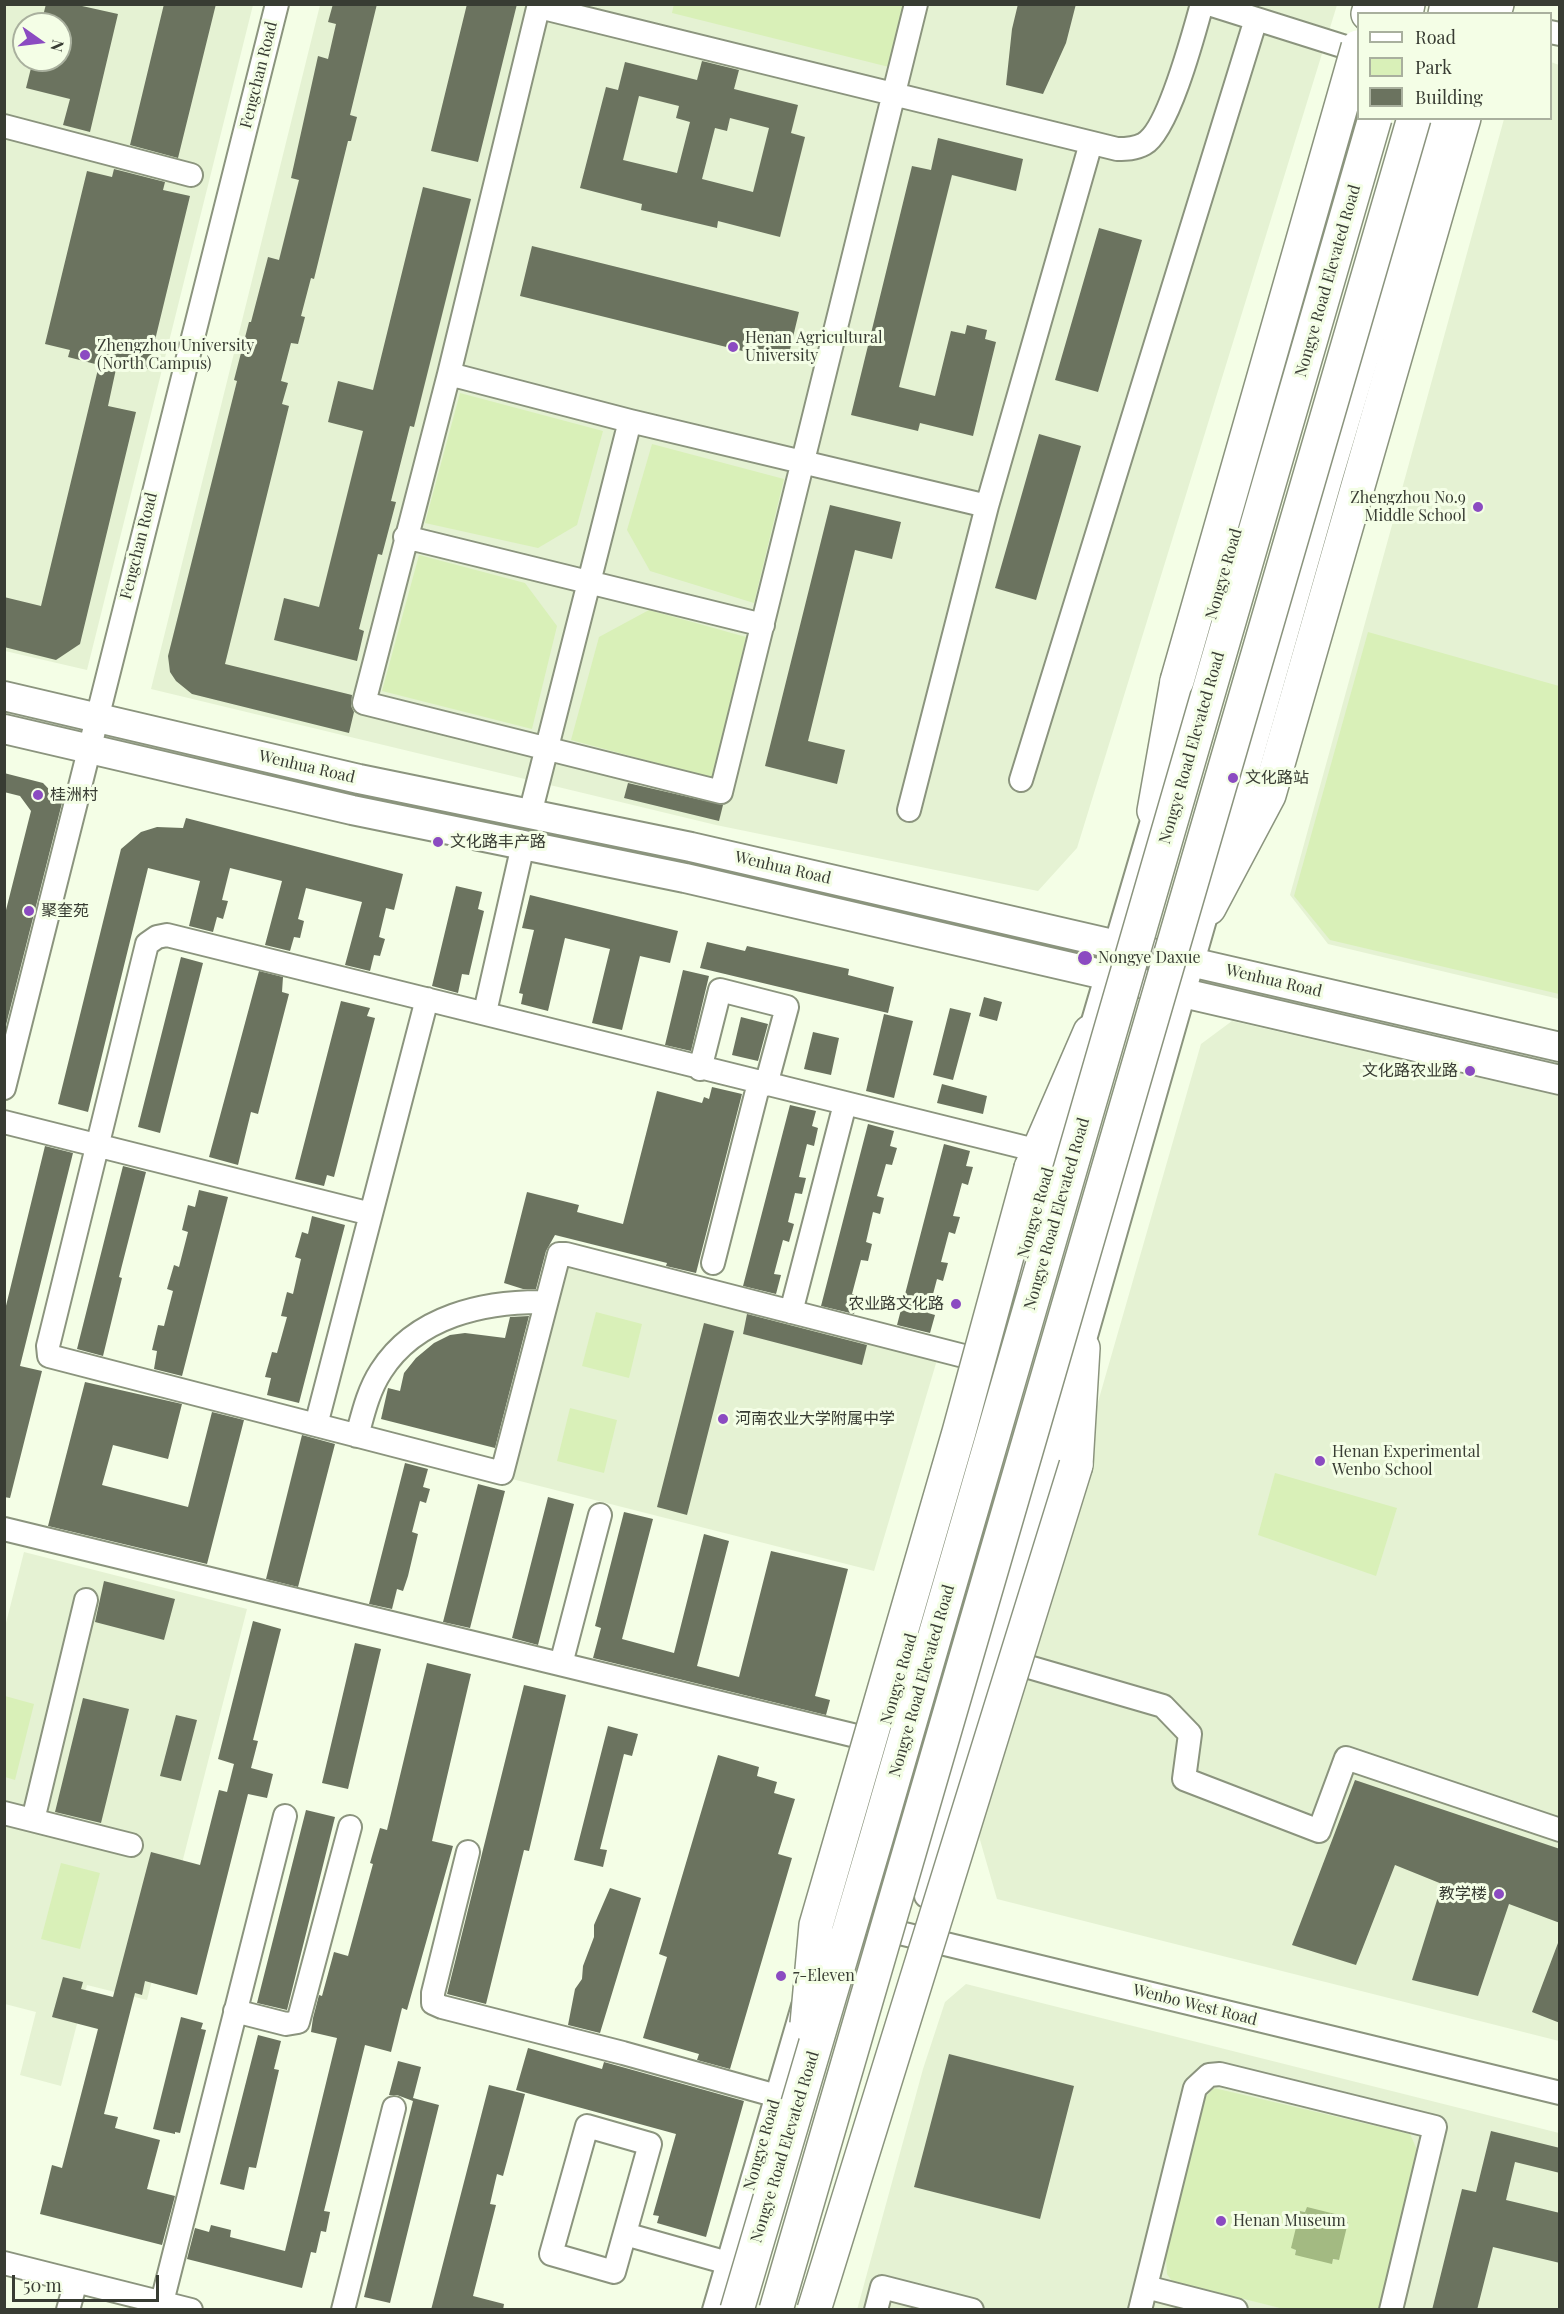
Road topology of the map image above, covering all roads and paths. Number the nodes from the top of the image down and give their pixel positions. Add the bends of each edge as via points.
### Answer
1 (277, 4) edge
2 (916, 4) edge
3 (1202, 4) edge
4 (1209, 4) edge
5 (539, 6) edge
6 (1256, 19) junction
7 (1357, 48) edge
8 (1357, 56) edge
9 (894, 96) junction
10 (1358, 120) edge
11 (1374, 120) edge
12 (1413, 120) edge
13 (1438, 120) edge
14 (1463, 120) edge
15 (4, 126) edge
16 (1091, 143) junction
17 (191, 175) dead end
18 (449, 374) junction
19 (630, 421) junction
20 (803, 461) junction
21 (987, 506) junction
22 (405, 537) junction
23 (588, 582) junction
24 (763, 625) junction
25 (4, 696) edge
26 (96, 718) junction
27 (4, 729) edge
28 (88, 748) junction
29 (546, 748) junction
30 (1021, 780) dead end
31 (909, 810) dead end
32 (1155, 811) junction
33 (530, 814) junction
34 (523, 845) junction
35 (1209, 908) junction
36 (1115, 945) junction
37 (1193, 963) junction
38 (1106, 975) junction
39 (1184, 993) junction
40 (427, 999) junction
41 (485, 1012) junction
42 (1090, 1032) junction
43 (1560, 1047) edge
44 (700, 1069) junction
45 (1560, 1080) edge
46 (763, 1084) junction
47 (4, 1088) edge
48 (844, 1104) junction
49 (4, 1122) edge
50 (97, 1145) junction
51 (1035, 1160) junction
52 (371, 1214) junction
53 (713, 1263) dead end
54 (546, 1302) junction
55 (791, 1312) junction
56 (1083, 1348) junction
57 (992, 1364) junction
58 (316, 1425) junction
59 (357, 1436) junction
60 (600, 1515) dead end
61 (4, 1529) edge
62 (86, 1600) dead end
63 (1015, 1663) junction
64 (561, 1664) junction
65 (881, 1742) junction
66 (964, 1762) junction
67 (4, 1813) edge
68 (285, 1816) dead end
69 (33, 1820) junction
70 (350, 1827) dead end
71 (1560, 1830) edge
72 (130, 1845) dead end
73 (468, 1852) dead end
74 (830, 1916) junction
75 (914, 1936) junction
76 (235, 2011) junction
77 (1560, 2094) edge
78 (788, 2097) junction
79 (394, 2108) dead end
80 (625, 2234) junction
81 (4, 2263) edge
82 (728, 2264) junction
83 (76, 2281) junction
84 (1146, 2287) junction
85 (162, 2302) junction
86 (68, 2310) edge
87 (191, 2310) edge
88 (343, 2310) edge
89 (714, 2310) edge
90 (737, 2310) edge
91 (776, 2310) edge
92 (806, 2310) edge
93 (814, 2310) edge
94 (876, 2310) edge
95 (972, 2310) edge
96 (1140, 2310) edge
97 (1236, 2310) edge
98 (1390, 2310) edge

1 - 26 street, Fengchan Road
2 - 9 street
3 - 16 street via 1188,55 1160,125 1146,143 1131,149
4 - 6 street
5 - 9 street
5 - 18 street
6 - 7 street
6 - 30 street
8 - 32 highway, bridge via 1177,681
9 - 16 street
9 - 20 street
10 - 32 street, Nongye Road
11 - 78 highway, Nongye Road Elevated Road, bridge
12 - 91 highway, bridge
13 - 35 street via 1331,478
14 - 35 highway via 1269,795
15 - 17 street
16 - 21 street
18 - 19 street
18 - 22 street
19 - 20 street
19 - 23 street
20 - 21 street
20 - 24 street
21 - 31 street
22 - 23 street
22 - 29 street via 364,703
23 - 24 street
23 - 29 street
24 - 29 street via 721,792
25 - 26 main road, Wenhua Road
26 - 28 street, Fengchan Road
26 - 33 main road, Wenhua Road via 359,780
27 - 28 main road, Wenhua Road
28 - 34 main road, Wenhua Road via 352,810
28 - 47 street, Fengchan Road
29 - 33 street
32 - 36 street, Nongye Road
33 - 36 main road, Wenhua Road
34 - 38 main road, Wenhua Road via 685,878
34 - 41 street
35 - 37 street
36 - 37 main road, Wenhua Road
36 - 38 street, Nongye Road
37 - 39 street
37 - 43 main road, Wenhua Road
38 - 39 main road, Wenhua Road
38 - 42 street, Nongye Road
39 - 45 main road, Wenhua Road
39 - 56 street
40 - 41 street
40 - 50 street via 167,935 157,937 147,944
40 - 52 street
41 - 44 street
42 - 51 highway
42 - 57 street, Nongye Road
44 - 46 street
44 - 46 street via 720,990 787,1007
46 - 48 street
46 - 53 street
48 - 51 street
48 - 55 street
49 - 50 street
50 - 52 street
50 - 58 street via 48,1346 49,1356
51 - 78 highway, bridge via 816,1925
52 - 58 street
54 - 55 street via 559,1254 566,1254
54 - 59 street via 509,1301 460,1311 399,1346 380,1372
54 - 59 street via 502,1473
55 - 57 street
56 - 63 highway, bridge via 1076,1465
56 - 66 street
57 - 65 street, Nongye Road
58 - 59 street
60 - 64 street
61 - 64 street
62 - 69 street
63 - 71 street via 1163,1706 1190,1734 1184,1779 1319,1831 1346,1758
63 - 93 highway, bridge
64 - 65 street
65 - 66 street
65 - 74 street, Nongye Road
66 - 75 street
67 - 69 street
68 - 76 street
69 - 72 street
70 - 76 street via 298,2022 286,2024
73 - 78 street via 433,2003
74 - 75 street, Wenbo West Road
74 - 78 street, Nongye Road
75 - 77 street, Wenbo West Road
75 - 92 street
76 - 85 street
78 - 82 street, Nongye Road
78 - 90 highway, Nongye Road Elevated Road, bridge
79 - 88 street
80 - 80 street via 614,2272 551,2254 587,2126 650,2144
80 - 82 street
81 - 83 street
82 - 89 street, Nongye Road
83 - 85 street
83 - 86 street
84 - 96 street
84 - 97 street
84 - 98 street via 1195,2088 1209,2074 1220,2074 1436,2127
85 - 87 street
94 - 95 street via 882,2287

